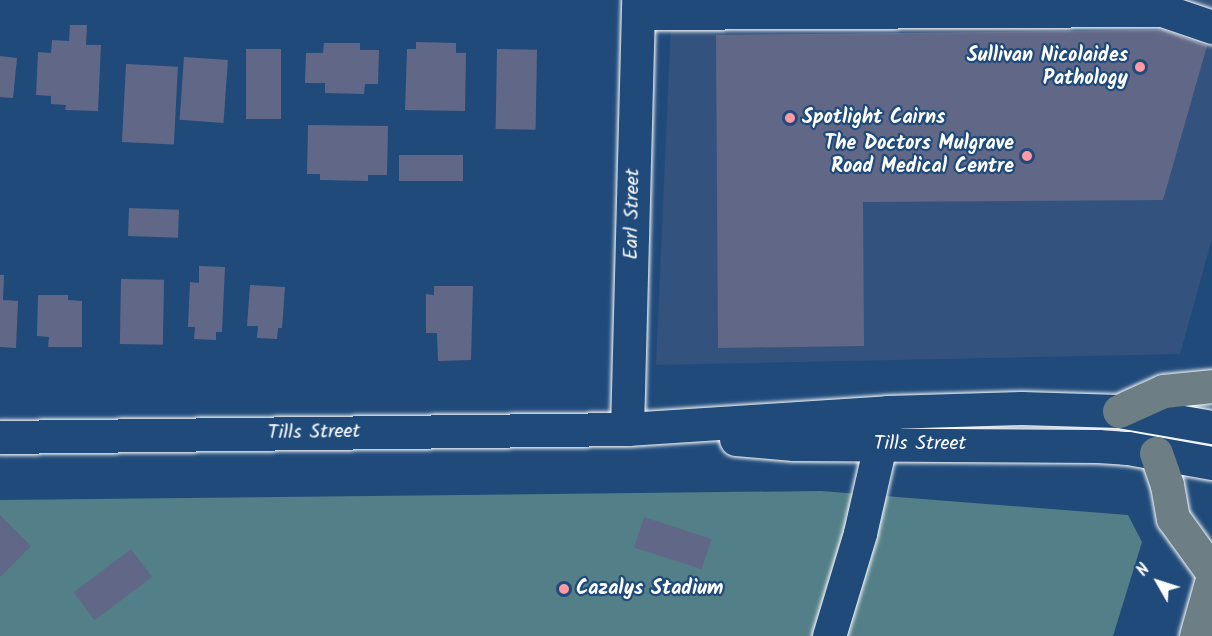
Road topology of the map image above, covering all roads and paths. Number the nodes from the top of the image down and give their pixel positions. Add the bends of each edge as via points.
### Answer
1 (638, 7) edge
2 (1212, 27) edge
3 (1212, 386) edge
4 (1119, 411) junction
5 (887, 412) junction
6 (1212, 427) edge
7 (627, 429) junction
8 (0, 437) edge
9 (880, 444) junction
10 (1156, 453) junction
11 (1212, 463) edge
12 (1212, 572) edge
13 (1212, 579) edge
14 (829, 636) edge
15 (1196, 636) edge

1 - 2 street via 1162,10
1 - 7 street, Earl Street
3 - 4 main road via 1163,391
4 - 5 street, Tills Street via 1021,408
4 - 6 street, Tills Street
5 - 7 street, Tills Street
5 - 9 street
7 - 8 street, Tills Street
7 - 9 street, Tills Street via 794,444
9 - 10 street, Tills Street via 1098,446
9 - 14 street via 860,533
10 - 11 street, Tills Street
10 - 12 main road via 1173,518
13 - 15 main road

